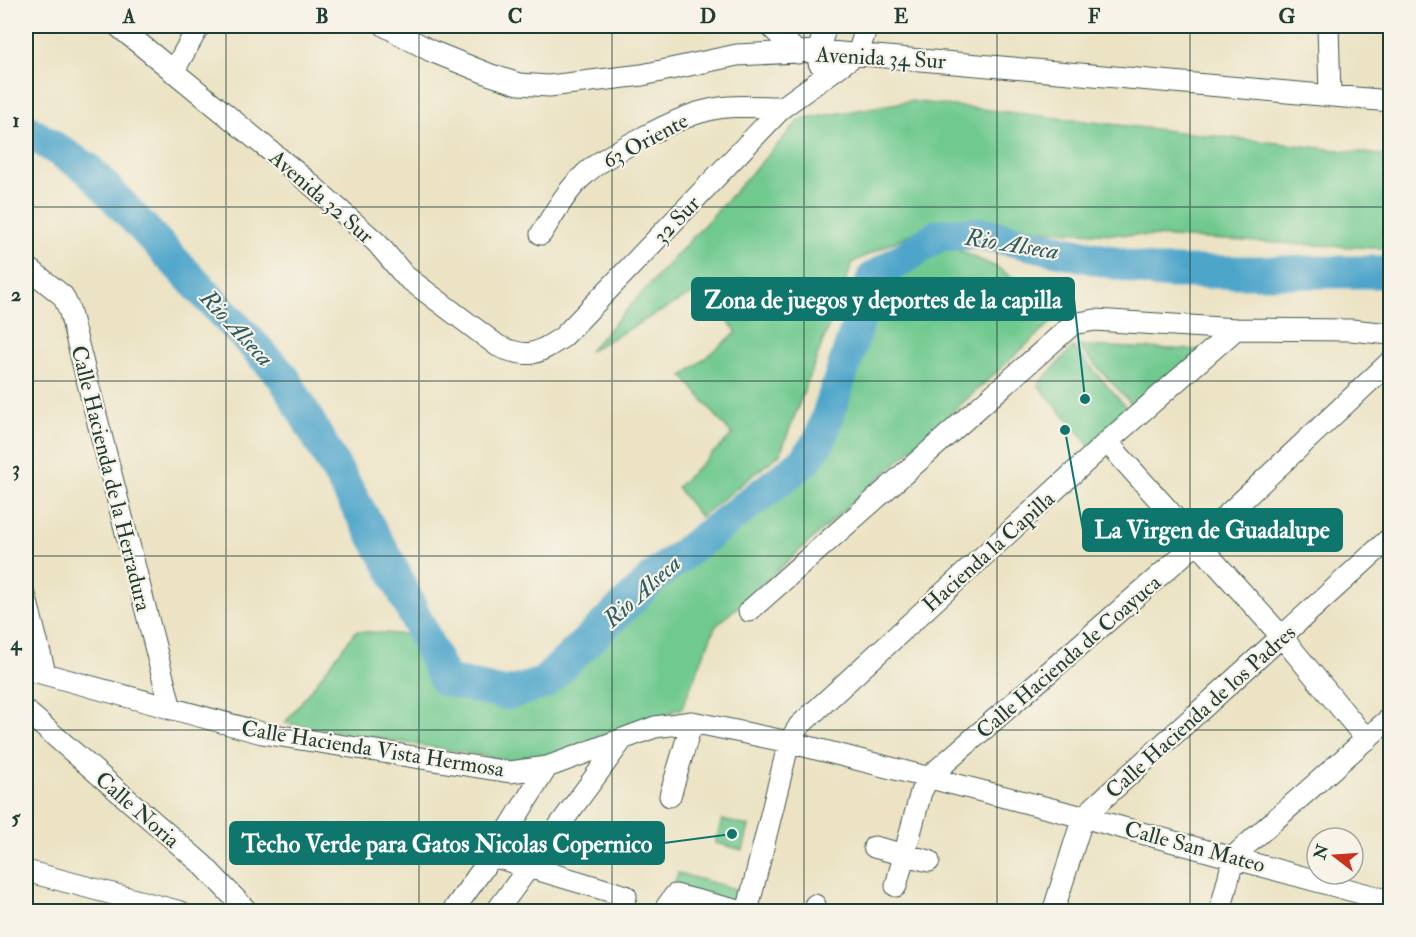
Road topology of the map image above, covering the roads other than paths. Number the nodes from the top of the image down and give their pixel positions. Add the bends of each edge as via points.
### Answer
1 (118, 26) edge
2 (199, 26) edge
3 (385, 26) edge
4 (770, 26) edge
5 (826, 26) edge
6 (867, 26) edge
7 (1328, 26) edge
8 (808, 52) junction
9 (858, 53) junction
10 (173, 72) junction
11 (819, 80) junction
12 (1330, 95) junction
13 (1390, 101) edge
14 (783, 107) junction
15 (541, 234) dead end
16 (26, 266) edge
17 (1236, 329) junction
18 (1390, 334) edge
19 (531, 355) joint
20 (1390, 362) edge
21 (1107, 442) junction
22 (1390, 538) edge
23 (1198, 542) junction
24 (26, 598) edge
25 (749, 611) dead end
26 (1282, 637) junction
27 (35, 671) edge
28 (171, 709) junction
29 (26, 711) edge
30 (1390, 718) edge
31 (692, 722) junction
32 (622, 740) junction
33 (1367, 740) junction
34 (789, 742) junction
35 (547, 767) junction
36 (929, 777) junction
37 (670, 796) dead end
38 (1083, 817) junction
39 (874, 847) dead end
40 (904, 855) junction
41 (492, 856) junction
42 (1234, 856) junction
43 (929, 861) dead end
44 (528, 868) junction
45 (26, 871) edge
46 (896, 886) dead end
47 (626, 896) dead end
48 (670, 900) dead end
49 (1390, 901) edge
50 (1390, 908) edge
51 (181, 912) edge
52 (248, 912) edge
53 (452, 912) edge
54 (496, 912) edge
55 (745, 912) edge
56 (1053, 912) edge
57 (1220, 912) edge
58 (1387, 912) edge

1 - 10 street, Avenida 32 Sur
2 - 10 street
3 - 8 street, Avenida 34 Sur via 431,51 491,75 519,84 549,87 642,75 737,55
4 - 8 street
5 - 8 street
6 - 9 street
7 - 12 street
8 - 9 street, Avenida 34 Sur
8 - 11 street
9 - 11 street, 32 Sur
9 - 12 street, Avenida 34 Sur
10 - 19 street, Avenida 32 Sur via 342,212 377,243 405,276 498,346
11 - 14 street, 32 Sur
12 - 13 street, Avenida 34 Sur
14 - 15 street, 63 Oriente via 706,110 605,159 584,174
14 - 19 street, 32 Sur via 563,338
16 - 28 street, Calle Hacienda de la Herradura via 63,296 69,309
17 - 18 street
17 - 21 street, Hacienda la Capilla
17 - 25 street via 1095,320 1073,324
20 - 23 street, Calle Hacienda de Coayuca
21 - 23 street
21 - 34 street, Hacienda la Capilla via 809,714
22 - 26 street, Calle Hacienda de los Padres
23 - 26 street
23 - 36 street, Calle Hacienda de Coayuca
24 - 27 street
26 - 33 street
26 - 38 street, Calle Hacienda de los Padres
27 - 28 street, Calle Hacienda Vista Hermosa
28 - 35 street, Calle Hacienda Vista Hermosa via 262,733 484,768 510,772
29 - 52 street, Calle Noria via 203,865
30 - 33 street
31 - 32 street, Calle Hacienda Vista Hermosa via 655,728
31 - 34 street, Calle Hacienda Vista Hermosa
31 - 37 street
32 - 35 street, Calle Hacienda Vista Hermosa
32 - 44 street
33 - 42 street
34 - 36 street, Calle Hacienda Vista Hermosa
34 - 55 street, Hacienda la Capilla
35 - 41 street
36 - 38 street, Calle San Mateo
36 - 40 street via 921,792
38 - 42 street, Calle San Mateo
38 - 56 street
39 - 40 street
40 - 43 street
40 - 46 street
41 - 44 street
41 - 53 street
42 - 49 street, Calle San Mateo
42 - 57 street
44 - 47 street
44 - 54 street
45 - 51 street
48 - 55 street
50 - 58 street

